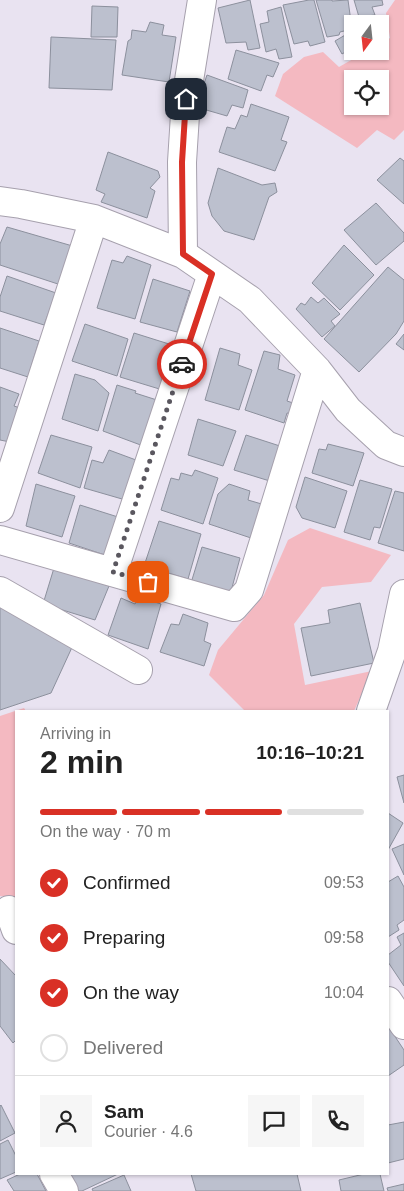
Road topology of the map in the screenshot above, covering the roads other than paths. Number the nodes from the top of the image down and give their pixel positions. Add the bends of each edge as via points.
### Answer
1 (202, 0) edge
2 (0, 201) edge
3 (94, 219) junction
4 (183, 254) junction
5 (212, 274) junction
6 (317, 370) junction
7 (404, 452) edge
8 (0, 508) edge
9 (0, 540) edge
10 (113, 572) junction
11 (0, 591) edge
12 (404, 594) edge
13 (138, 670) dead end
14 (371, 710) edge
15 (389, 1002) edge
16 (404, 1025) edge
17 (55, 1175) edge
18 (64, 1191) edge

1 - 4 street via 186,99 182,162
2 - 3 street
3 - 4 street
3 - 8 street
4 - 5 street
5 - 6 street via 250,300
5 - 10 street
6 - 7 street via 348,410 386,444
6 - 10 street via 249,590 234,607
9 - 10 street
11 - 13 street
12 - 14 street via 392,651
15 - 16 street
17 - 18 street

